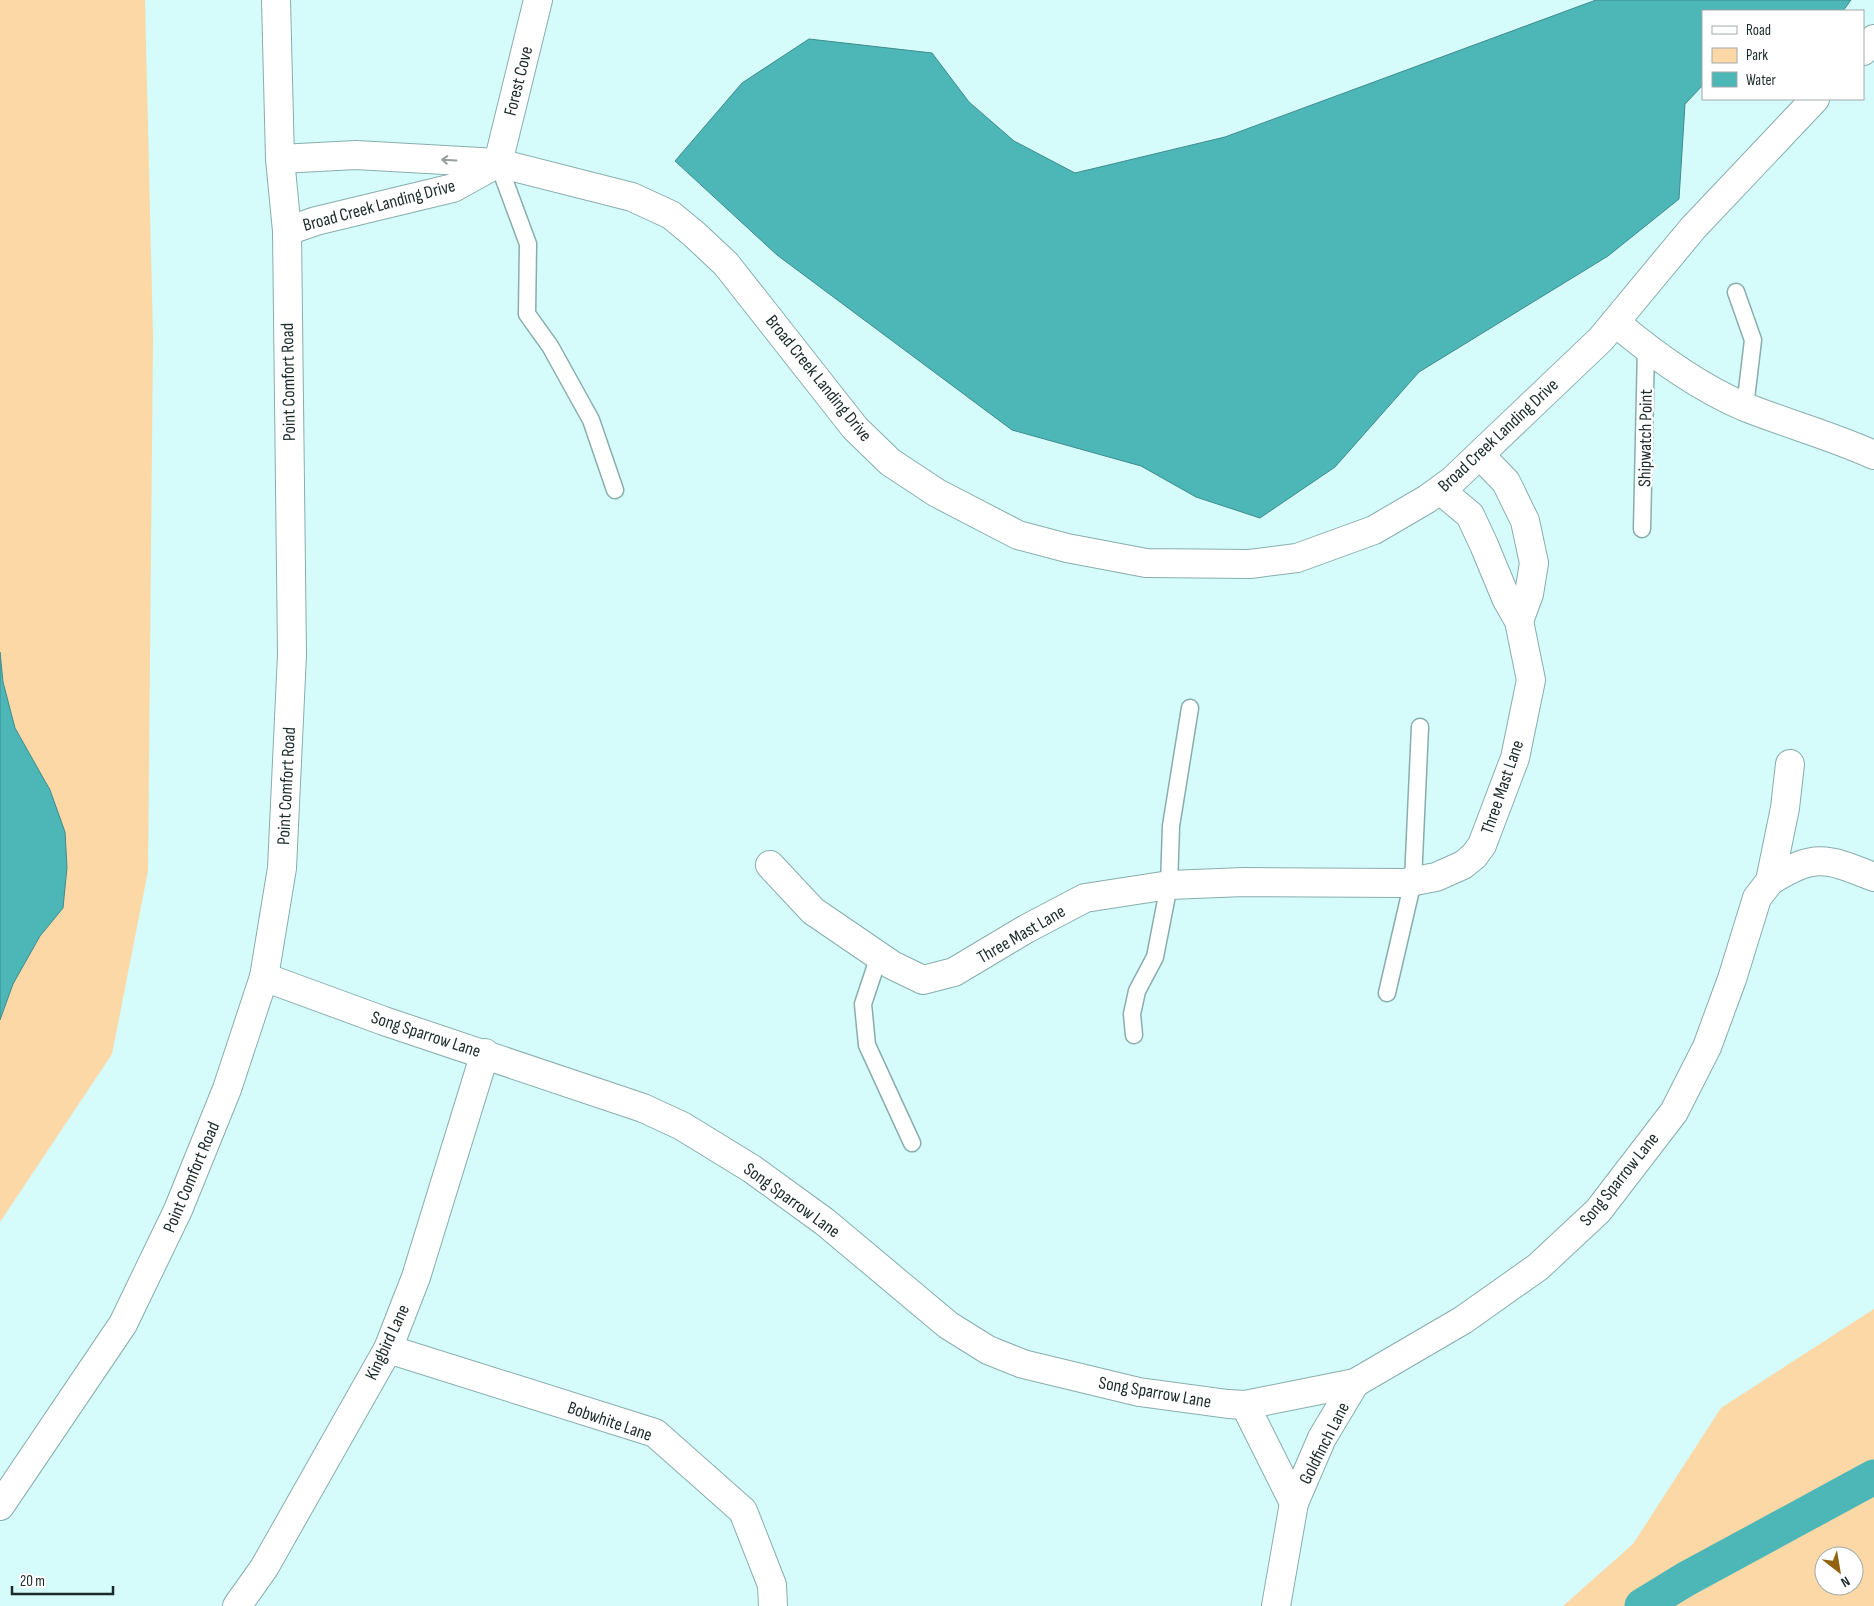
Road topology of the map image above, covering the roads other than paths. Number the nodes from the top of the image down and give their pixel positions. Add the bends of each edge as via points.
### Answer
1 (276, 0) edge
2 (538, 0) edge
3 (1874, 40) edge
4 (1864, 50) edge
5 (1814, 100) edge
6 (280, 160) junction
7 (498, 163) junction
8 (286, 231) junction
9 (1736, 292) dead end
10 (1615, 322) junction
11 (1646, 348) junction
12 (1745, 407) junction
13 (1480, 454) junction
14 (1874, 455) edge
15 (615, 490) dead end
16 (1440, 490) junction
17 (1642, 529) dead end
18 (1519, 620) junction
19 (1190, 708) dead end
20 (1420, 728) dead end
21 (1790, 764) dead end
22 (770, 866) dead end
23 (1874, 877) edge
24 (1413, 881) junction
25 (1770, 881) junction
26 (1170, 885) junction
27 (879, 956) junction
28 (264, 977) junction
29 (1387, 993) dead end
30 (1134, 1035) dead end
31 (484, 1053) junction
32 (912, 1143) dead end
33 (388, 1349) junction
34 (1355, 1383) junction
35 (1245, 1405) junction
36 (1294, 1503) junction
37 (0, 1506) edge
38 (237, 1606) edge
39 (773, 1606) edge
40 (1276, 1606) edge

1 - 6 street, Point Comfort Road
2 - 7 street, Forest Cove
3 - 4 street
5 - 10 street, Broad Creek Landing Drive via 1693,228
7 -> 6 street, Broad Creek Landing Drive via 356,155
6 - 8 street, Point Comfort Road
7 - 8 street, Broad Creek Landing Drive via 453,188
7 - 15 lane via 528,244 527,314 550,346 591,420
7 - 16 street, Broad Creek Landing Drive via 632,197 671,215 726,264 855,428 890,462 936,494 1018,535 1146,563 1250,564 1297,558 1366,533
8 - 28 street, Point Comfort Road via 292,654 282,868
9 - 12 lane via 1753,340
10 - 11 street
10 - 13 street, Broad Creek Landing Drive
11 - 12 street via 1714,392
11 - 17 lane, Shipwatch Point
12 - 14 street
13 - 16 street, Broad Creek Landing Drive
13 - 18 street via 1506,482 1525,521 1534,563 1529,594
16 - 18 street, Three Mast Lane via 1470,515
18 - 24 street, Three Mast Lane via 1531,680 1515,758 1482,845 1462,865 1436,877
19 - 26 lane via 1171,826
20 - 24 lane
21 - 25 street, Song Sparrow Lane
22 - 27 street, Three Mast Lane via 813,911
23 - 25 street via 1816,860 1794,866
24 - 26 street, Three Mast Lane
24 - 29 lane
25 - 34 street, Song Sparrow Lane via 1757,898 1707,1047 1674,1112 1598,1212 1530,1272 1462,1320
26 - 27 street, Three Mast Lane via 1085,898 954,972 923,980
26 - 30 lane via 1155,957 1136,990 1132,1014
27 - 32 lane via 863,1004 868,1045
28 - 31 street, Song Sparrow Lane
28 - 37 street, Point Comfort Road via 227,1089 182,1202 124,1324
31 - 33 street, Kingbird Lane via 416,1277
31 - 35 street, Song Sparrow Lane via 643,1108 682,1126 759,1174 824,1222 948,1325 988,1350 1023,1364 1139,1392
33 - 38 street, Kingbird Lane via 264,1568
33 - 39 street, Bobwhite Lane via 655,1433 743,1511 772,1584
34 - 35 street, Song Sparrow Lane
34 - 36 street, Goldfinch Lane via 1322,1438
35 - 36 street, Goldfinch Lane
36 - 40 street, Goldfinch Lane

